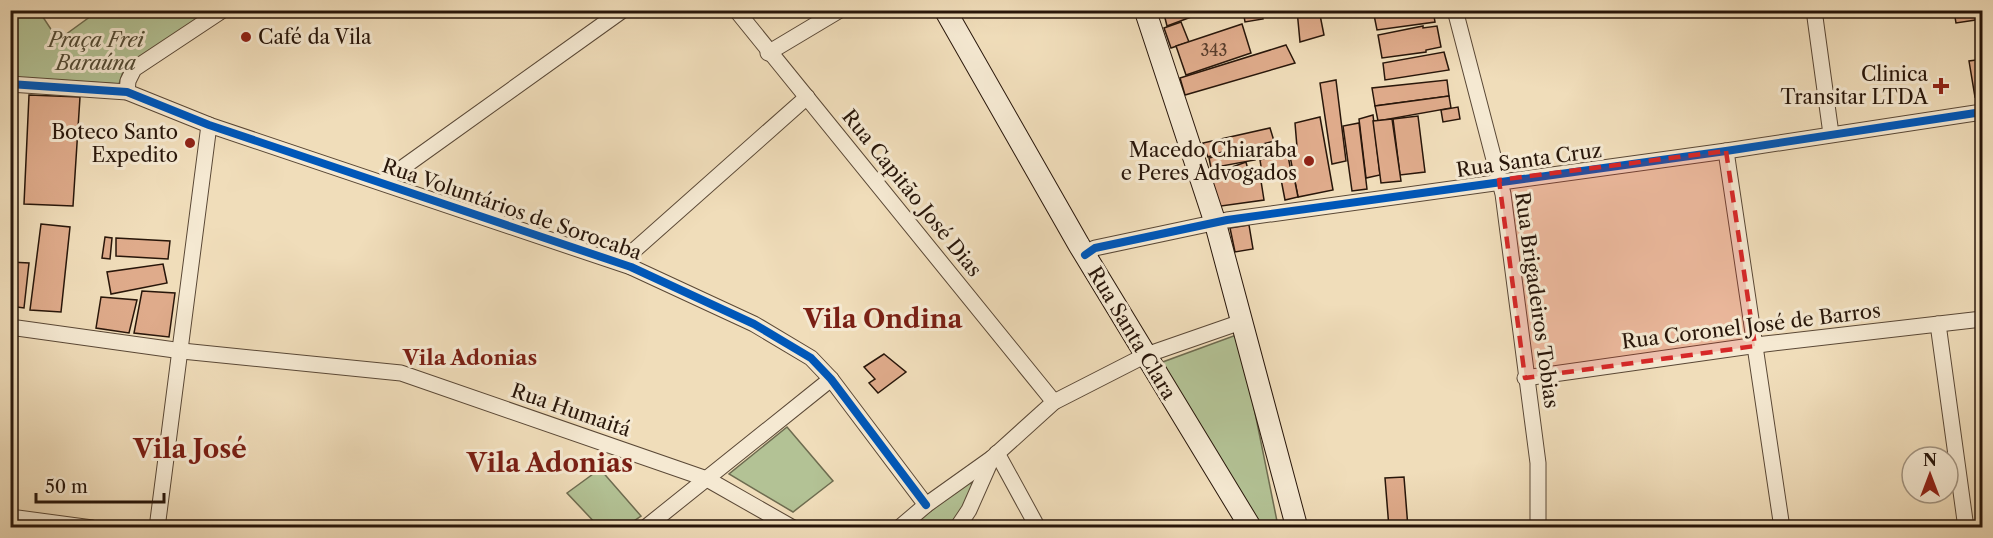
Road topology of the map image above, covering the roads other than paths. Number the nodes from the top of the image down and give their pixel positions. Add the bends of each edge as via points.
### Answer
1 (223, 10) edge
2 (622, 10) edge
3 (736, 10) edge
4 (840, 10) edge
5 (945, 10) edge
6 (1145, 10) edge
7 (1455, 10) edge
8 (1814, 10) edge
9 (768, 53) junction
10 (10, 84) edge
11 (127, 92) junction
12 (807, 97) junction
13 (1983, 112) edge
14 (209, 125) junction
15 (1831, 134) junction
16 (1726, 151) junction
17 (1499, 180) junction
18 (384, 181) junction
19 (1215, 222) junction
20 (1085, 255) junction
21 (631, 267) junction
22 (1983, 319) edge
23 (1938, 324) junction
24 (1242, 326) junction
25 (10, 327) edge
26 (1755, 346) junction
27 (182, 351) junction
28 (1148, 359) junction
29 (1525, 378) junction
30 (831, 379) junction
31 (1054, 402) junction
32 (995, 455) junction
33 (970, 473) junction
34 (706, 479) junction
35 (980, 487) junction
36 (926, 505) junction
37 (10, 517) edge
38 (92, 528) edge
39 (157, 528) edge
40 (645, 528) edge
41 (793, 528) edge
42 (899, 528) edge
43 (957, 528) edge
44 (1038, 528) edge
45 (1251, 528) edge
46 (1297, 528) edge
47 (1538, 528) edge
48 (1782, 528) edge
49 (1966, 528) edge

1 - 11 street via 134,69
2 - 18 street
3 - 9 street, Rua Capitão José Dias
4 - 9 street
5 - 20 main road, Rua Santa Clara
6 - 19 main road
7 - 17 street, Rua Brigadeiros Tobias
8 - 15 street
9 - 12 street, Rua Capitão José Dias
10 - 11 street, Rua Voluntários de Sorocaba
11 - 14 street, Rua Voluntários de Sorocaba
12 - 21 street via 630,254
12 - 31 street, Rua Capitão José Dias
13 - 15 street, Rua Santa Cruz
14 - 18 street, Rua Voluntários de Sorocaba
14 - 27 street
15 - 16 street, Rua Santa Cruz
16 - 17 street, Rua Santa Cruz
16 - 26 street
17 - 19 street, Rua Santa Cruz
17 - 29 street, Rua Brigadeiros Tobias
18 - 21 street, Rua Voluntários de Sorocaba
19 - 20 street, Rua Santa Cruz via 1095,248
19 - 24 main road
20 - 28 main road, Rua Santa Clara
21 - 30 street, Rua Voluntários de Sorocaba via 754,324 811,358
22 - 23 street, Rua Coronel José de Barros
23 - 26 street, Rua Coronel José de Barros
23 - 49 street
24 - 28 street
24 - 46 main road
25 - 27 street, Rua Humaitá
26 - 29 street, Rua Coronel José de Barros
26 - 48 street
27 - 34 street, Rua Humaitá via 400,374
27 - 39 street
28 - 31 street
28 - 45 main road, Rua Santa Clara
29 - 47 street, Rua Brigadeiros Tobias via 1538,463
30 - 34 street
30 - 36 street, Rua Voluntários de Sorocaba
31 - 32 street
32 - 33 street
32 - 35 street
32 - 44 street
33 - 35 street
33 - 36 street
34 - 40 street
34 - 41 street, Rua Humaitá
35 - 43 street
36 - 42 street
37 - 38 street

